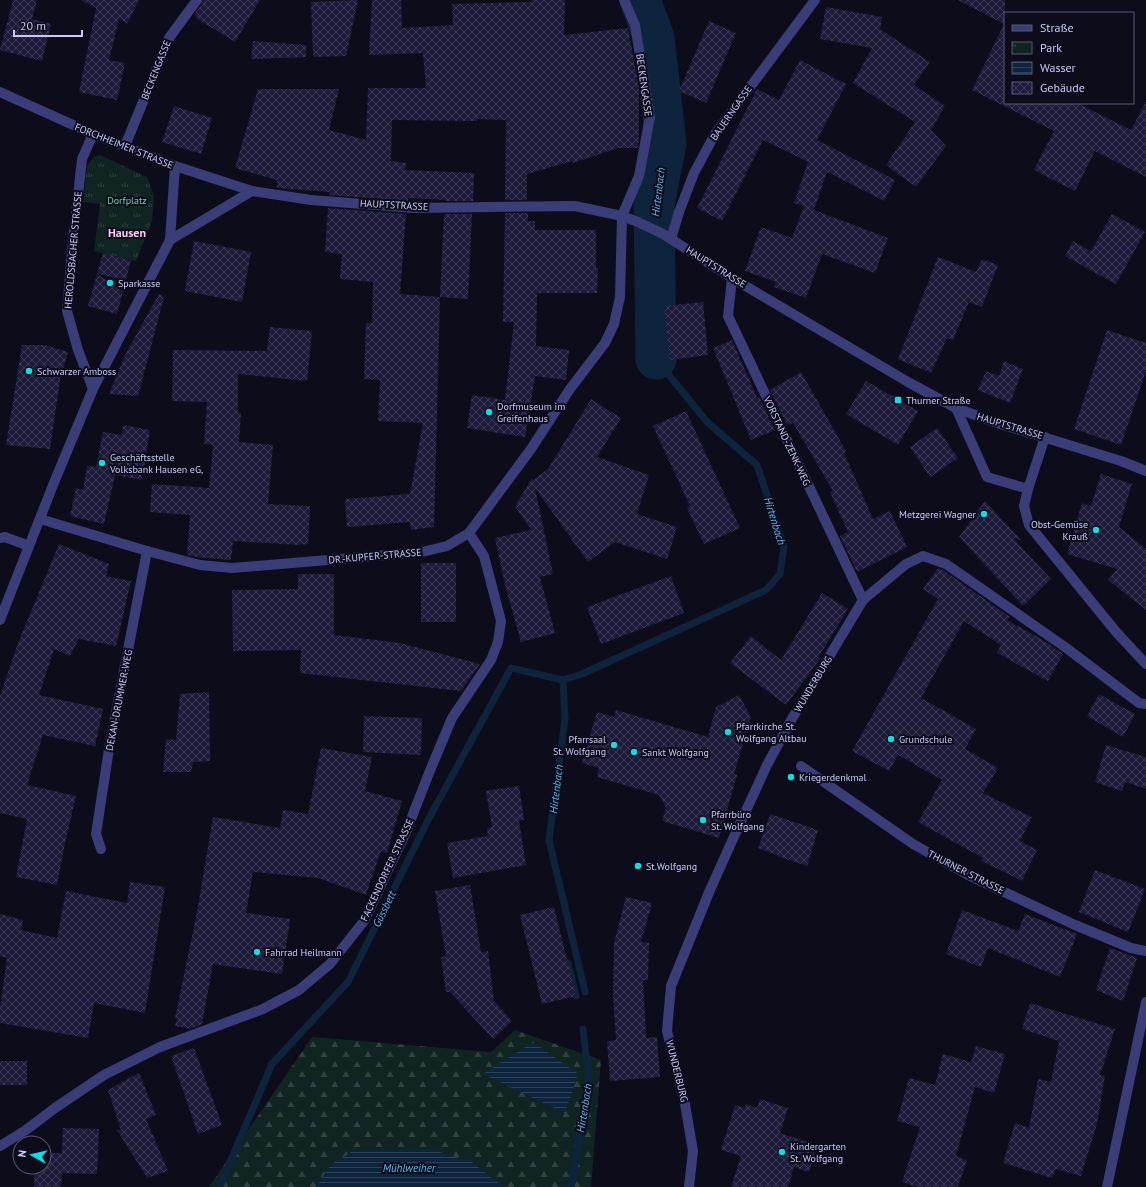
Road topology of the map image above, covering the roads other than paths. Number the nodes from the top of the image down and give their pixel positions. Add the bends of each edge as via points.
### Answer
1 (197, 0) edge
2 (624, 0) edge
3 (815, 0) edge
4 (0, 92) edge
5 (93, 134) junction
6 (125, 146) junction
7 (175, 166) junction
8 (252, 191) junction
9 (622, 216) junction
10 (667, 236) junction
11 (170, 240) junction
12 (732, 278) junction
13 (93, 389) junction
14 (956, 408) junction
15 (1045, 437) junction
16 (1146, 471) edge
17 (1028, 489) junction
18 (40, 519) junction
19 (469, 533) junction
20 (0, 538) edge
21 (29, 546) junction
22 (148, 552) junction
23 (863, 600) junction
24 (0, 620) edge
25 (1146, 664) edge
26 (1146, 704) edge
27 (801, 766) dead end
28 (102, 849) dead end
29 (1146, 951) edge
30 (1146, 1002) edge
31 (0, 1146) edge
32 (689, 1187) edge
33 (1107, 1187) edge

1 - 6 street, BECKENGASSE via 169,38
2 - 9 street, BECKENGASSE via 635,25 650,117 639,176
3 - 10 street, BAUERNGASSE via 715,134 694,173
4 - 5 street, FORCHHEIMER STRASSE
5 - 6 street, FORCHHEIMER STRASSE
5 - 13 street, HEROLDSBACHER STRASSE via 82,159 67,311
6 - 7 street, FORCHHEIMER STRASSE
7 - 8 street, FORCHHEIMER STRASSE
7 - 11 street
8 - 9 street, HAUPTSTRASSE via 311,200 414,208 575,206
8 - 11 street
9 - 10 street, HAUPTSTRASSE
9 - 19 street, DR.-KUPFER-STRASSE via 620,297 614,324 608,337
10 - 12 street, HAUPTSTRASSE
11 - 13 street
12 - 14 street, HAUPTSTRASSE
12 - 23 street, VORSTAND-ZENK-WEG via 728,316
13 - 18 street
14 - 15 street, HAUPTSTRASSE
14 - 17 street via 986,477
15 - 16 street, HAUPTSTRASSE
15 - 17 street
17 - 25 street via 1024,506 1029,525 1117,633
18 - 21 street
18 - 22 street, DR.-KUPFER-STRASSE
19 - 22 street, DR.-KUPFER-STRASSE via 447,546 422,552 232,568 200,566
19 - 31 street, FACKENDORFER STRASSE via 484,556 501,621 498,642 491,660 452,718 406,832 364,921 330,964 299,990 263,1009 160,1047 104,1075
20 - 21 street via 6,537
21 - 24 street
22 - 28 street, DEKAN-DRUMMER-WEG via 102,795 96,834
23 - 26 street, WUNDERBURG via 906,564 923,556 946,564 1065,647 1139,703
23 - 32 street, WUNDERBURG via 767,765 710,890 671,986 667,1031 685,1104 693,1151
27 - 29 street, THURNER STRASSE via 912,844 968,875 1075,925 1131,948
30 - 33 street

